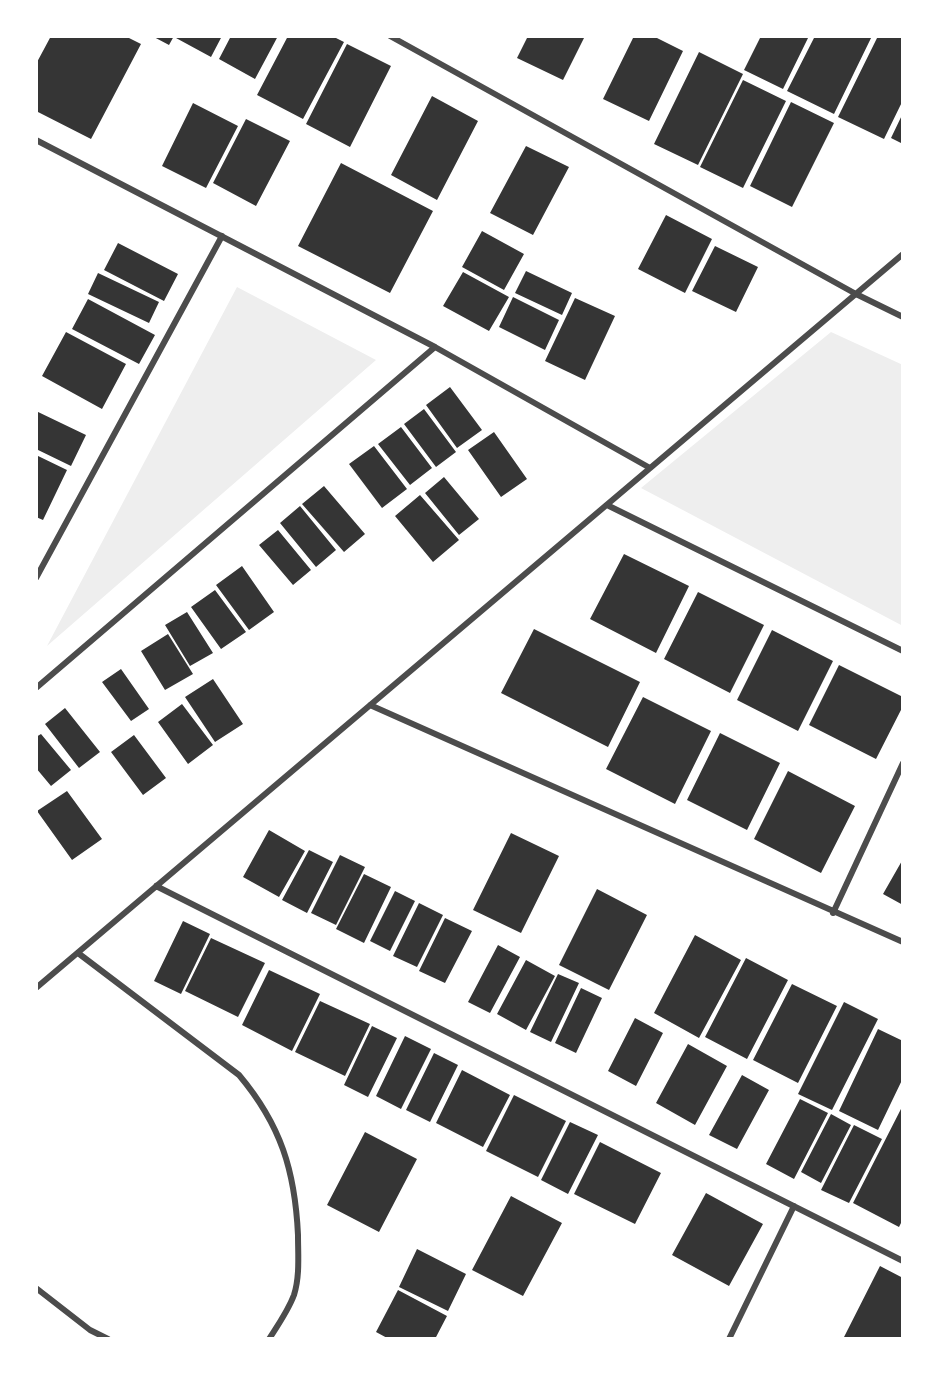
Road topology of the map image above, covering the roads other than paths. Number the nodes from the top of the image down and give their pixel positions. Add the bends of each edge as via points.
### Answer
1 (390, 36) edge
2 (36, 140) edge
3 (222, 236) junction
4 (903, 254) edge
5 (856, 294) junction
6 (903, 317) edge
7 (435, 347) junction
8 (650, 468) junction
9 (607, 505) junction
10 (36, 578) edge
11 (903, 651) edge
12 (36, 687) edge
13 (370, 705) junction
14 (903, 763) edge
15 (156, 886) junction
16 (833, 913) junction
17 (903, 942) edge
18 (78, 953) junction
19 (36, 988) edge
20 (794, 1206) junction
21 (903, 1261) edge
22 (36, 1288) edge
23 (108, 1339) edge
24 (269, 1339) edge
25 (729, 1339) edge

1 - 5 street
2 - 3 street
3 - 7 street
3 - 10 street
4 - 5 street
5 - 6 street
5 - 8 street
7 - 8 street
7 - 12 street
8 - 9 street
9 - 11 street
9 - 13 street
13 - 15 street
13 - 16 street
14 - 16 street
15 - 18 street
15 - 20 street
16 - 17 street
18 - 19 street
18 - 24 street via 239,1075 273,1124 290,1169 299,1264 294,1293
20 - 21 street
20 - 25 street
22 - 23 street via 90,1330

